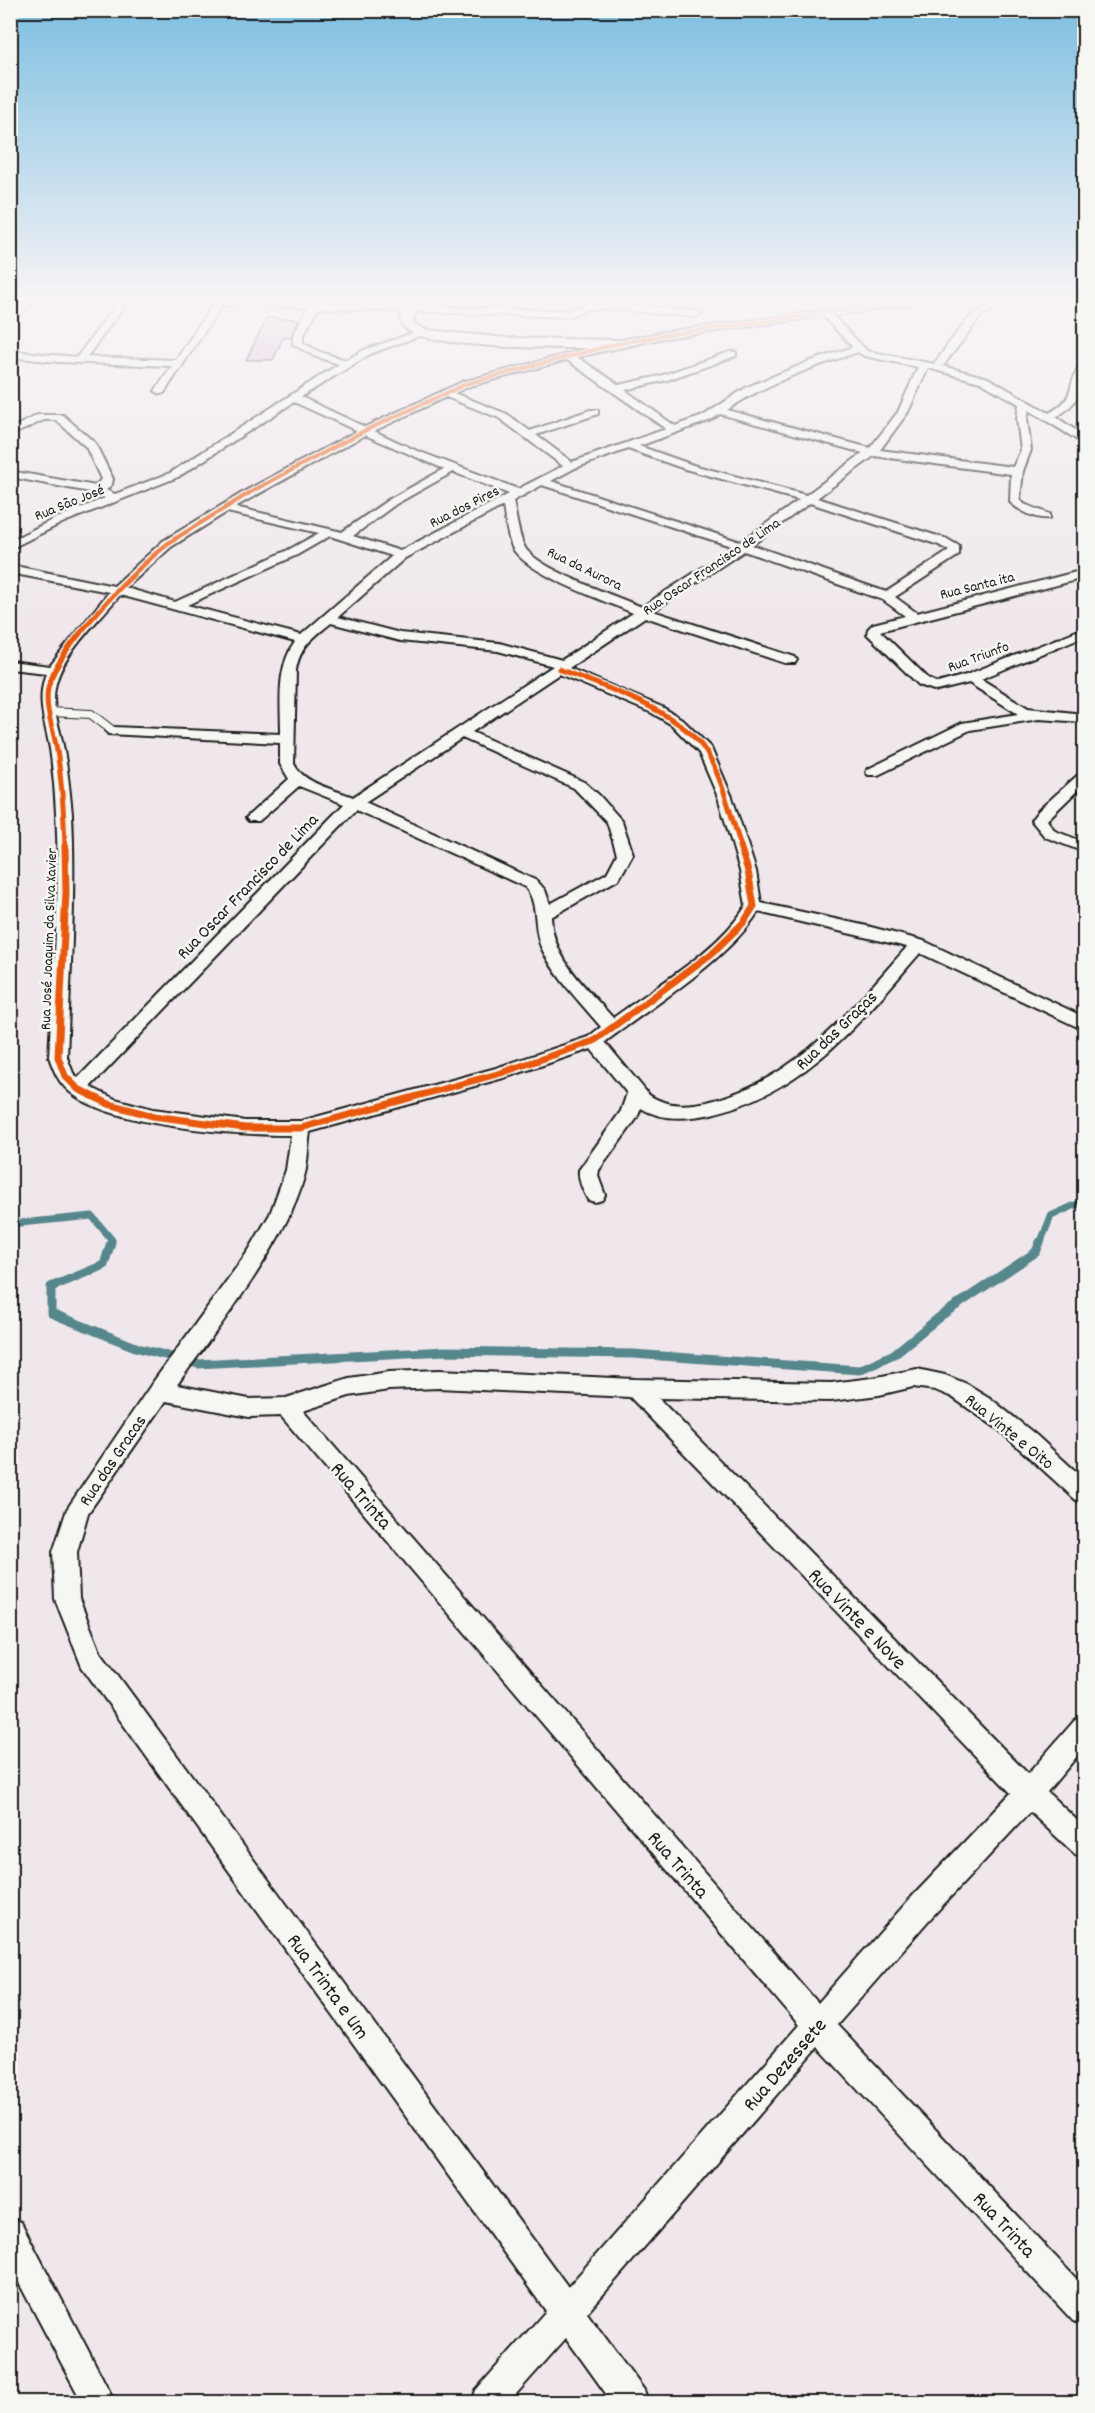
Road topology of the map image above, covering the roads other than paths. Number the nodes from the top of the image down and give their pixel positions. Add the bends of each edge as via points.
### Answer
1 (266, 415) edge
2 (330, 415) edge
3 (399, 415) edge
4 (499, 415) edge
5 (586, 415) edge
6 (652, 415) edge
7 (713, 415) edge
8 (733, 415) edge
9 (901, 415) edge
10 (1023, 415) edge
11 (1045, 415) edge
12 (1053, 415) edge
13 (1049, 417) junction
14 (675, 430) junction
15 (364, 431) junction
16 (10, 433) edge
17 (530, 434) junction
18 (1084, 441) edge
19 (629, 446) junction
20 (872, 452) junction
21 (571, 466) junction
22 (453, 468) junction
23 (1017, 471) junction
24 (10, 474) edge
25 (543, 482) junction
26 (98, 490) junction
27 (519, 494) junction
28 (115, 499) junction
29 (809, 499) junction
30 (507, 501) junction
31 (226, 508) junction
32 (1046, 516) dead end
33 (329, 532) junction
34 (342, 537) junction
35 (10, 546) edge
36 (743, 546) junction
37 (401, 555) junction
38 (10, 568) edge
39 (1084, 574) edge
40 (117, 590) junction
41 (887, 597) junction
42 (178, 605) junction
43 (643, 612) junction
44 (914, 617) junction
45 (328, 618) junction
46 (878, 627) joint
47 (1084, 632) edge
48 (303, 640) junction
49 (790, 660) dead end
50 (10, 665) edge
51 (563, 667) junction
52 (54, 670) junction
53 (971, 678) junction
54 (50, 712) junction
55 (1039, 715) junction
56 (1084, 718) edge
57 (112, 731) joint
58 (461, 732) junction
59 (288, 740) junction
60 (873, 772) dead end
61 (1084, 777) edge
62 (298, 779) junction
63 (354, 803) junction
64 (254, 818) dead end
65 (1084, 847) edge
66 (754, 906) junction
67 (543, 915) junction
68 (918, 945) junction
69 (1084, 1024) edge
70 (612, 1029) junction
71 (594, 1041) junction
72 (78, 1089) junction
73 (636, 1093) junction
74 (301, 1128) junction
75 (595, 1195) dead end
76 (165, 1383) junction
77 (635, 1388) junction
78 (286, 1407) junction
79 (1084, 1493) edge
80 (65, 1552) joint
81 (1084, 1730) edge
82 (1029, 1793) junction
83 (1084, 1845) edge
84 (818, 2025) junction
85 (10, 2233) edge
86 (1084, 2310) edge
87 (567, 2312) junction
88 (99, 2403) edge
89 (488, 2403) edge
90 (632, 2403) edge

1 - 28 street, Rua São José via 174,475
2 - 15 street
3 - 15 street, Rua José Joaquim da Silva Xavier
4 - 17 street
5 - 17 street
6 - 14 street
7 - 14 street, Rua dos Pires
8 - 20 street
9 - 20 street, Rua Oscar Francisco de Lima
10 - 23 street via 1026,450
11 - 13 street
12 - 13 street
13 - 18 street
14 - 19 street, Rua dos Pires
15 - 22 street
15 - 31 street, Rua José Joaquim da Silva Xavier
16 - 26 street via 42,417 59,417 91,445 107,479
17 - 21 street
19 - 21 street, Rua dos Pires
19 - 29 street via 689,467
20 - 23 street
20 - 29 street, Rua Oscar Francisco de Lima
21 - 25 street, Rua dos Pires
22 - 27 street
22 - 34 street via 392,502
23 - 32 street via 1014,500
24 - 26 street
25 - 27 street, Rua dos Pires
25 - 36 street
26 - 28 street
27 - 30 street, Rua dos Pires
28 - 35 street, Rua São José via 58,521
29 - 36 street, Rua Oscar Francisco de Lima
29 - 41 street via 955,549
30 - 37 street, Rua dos Pires
30 - 43 street, Rua da Aurora via 518,548 526,557 576,586
31 - 33 street
31 - 40 street, Rua José Joaquim da Silva Xavier via 167,544
33 - 34 street
33 - 42 street via 298,551 212,586
34 - 37 street
36 - 41 street
36 - 43 street, Rua Oscar Francisco de Lima
37 - 45 street, Rua dos Pires
38 - 40 street
39 - 44 street, Rua Santa ita
40 - 42 street
40 - 52 street, Rua José Joaquim da Silva Xavier
41 - 44 street
42 - 48 street
43 - 49 street, Rua da Aurora
43 - 51 street, Rua Oscar Francisco de Lima
44 - 46 street, Rua Santa ita
45 - 48 street, Rua dos Pires
45 - 51 street via 400,637 499,647
46 - 53 street, Rua Triunfo via 874,629 876,638 929,686
47 - 53 street, Rua Triunfo
48 - 59 street via 292,655 289,670
50 - 52 street
51 - 58 street, Rua Oscar Francisco de Lima
51 - 66 street via 657,710 677,722 706,751 745,861
52 - 54 street, Rua José Joaquim da Silva Xavier via 48,687
53 - 55 street via 1012,705
54 - 57 lane via 91,714
54 - 72 street, Rua José Joaquim da Silva Xavier via 63,802 66,892 58,1057 65,1076
55 - 56 street
55 - 60 street via 967,726
57 - 59 street
58 - 63 street, Rua Oscar Francisco de Lima
58 - 67 street via 579,785 614,821 625,854 613,876
59 - 62 street via 287,764
61 - 65 street via 1039,820 1050,834
62 - 63 street
62 - 64 street
63 - 67 street via 531,884 543,898
63 - 72 street, Rua Oscar Francisco de Lima
66 - 68 street
66 - 70 street, Rua José Joaquim da Silva Xavier via 744,922 711,954
67 - 70 street via 544,934 553,955
68 - 69 street
68 - 73 street, Rua das Graças via 809,1061 762,1089 715,1108 681,1112 652,1108
70 - 71 street, Rua José Joaquim da Silva Xavier
71 - 73 street, Rua das Graças
71 - 74 street, Rua José Joaquim da Silva Xavier via 501,1073
72 - 74 street, Rua José Joaquim da Silva Xavier via 109,1104 153,1116 245,1128
73 - 75 street via 630,1113 589,1170
74 - 76 street, Rua das Gracas via 296,1170 279,1215 256,1256
76 - 78 street via 249,1408
76 - 80 street, Rua das Gracas via 78,1509
77 - 78 street via 429,1379 389,1381 349,1387
77 - 79 street, Rua Vinte e Oito via 831,1392 918,1378 943,1382 988,1408
77 - 82 street, Rua Vinte e Nove
78 - 84 street, Rua Trinta
80 - 87 street, Rua Trinta e Um via 67,1599 91,1659
81 - 82 street, Rua Dezessete
82 - 83 street, Rua Vinte e Nove
82 - 84 street, Rua Dezessete
84 - 86 street, Rua Trinta
84 - 87 street, Rua Dezessete
85 - 88 street
87 - 89 street, Rua Dezessete
87 - 90 street, Rua Trinta e Um

